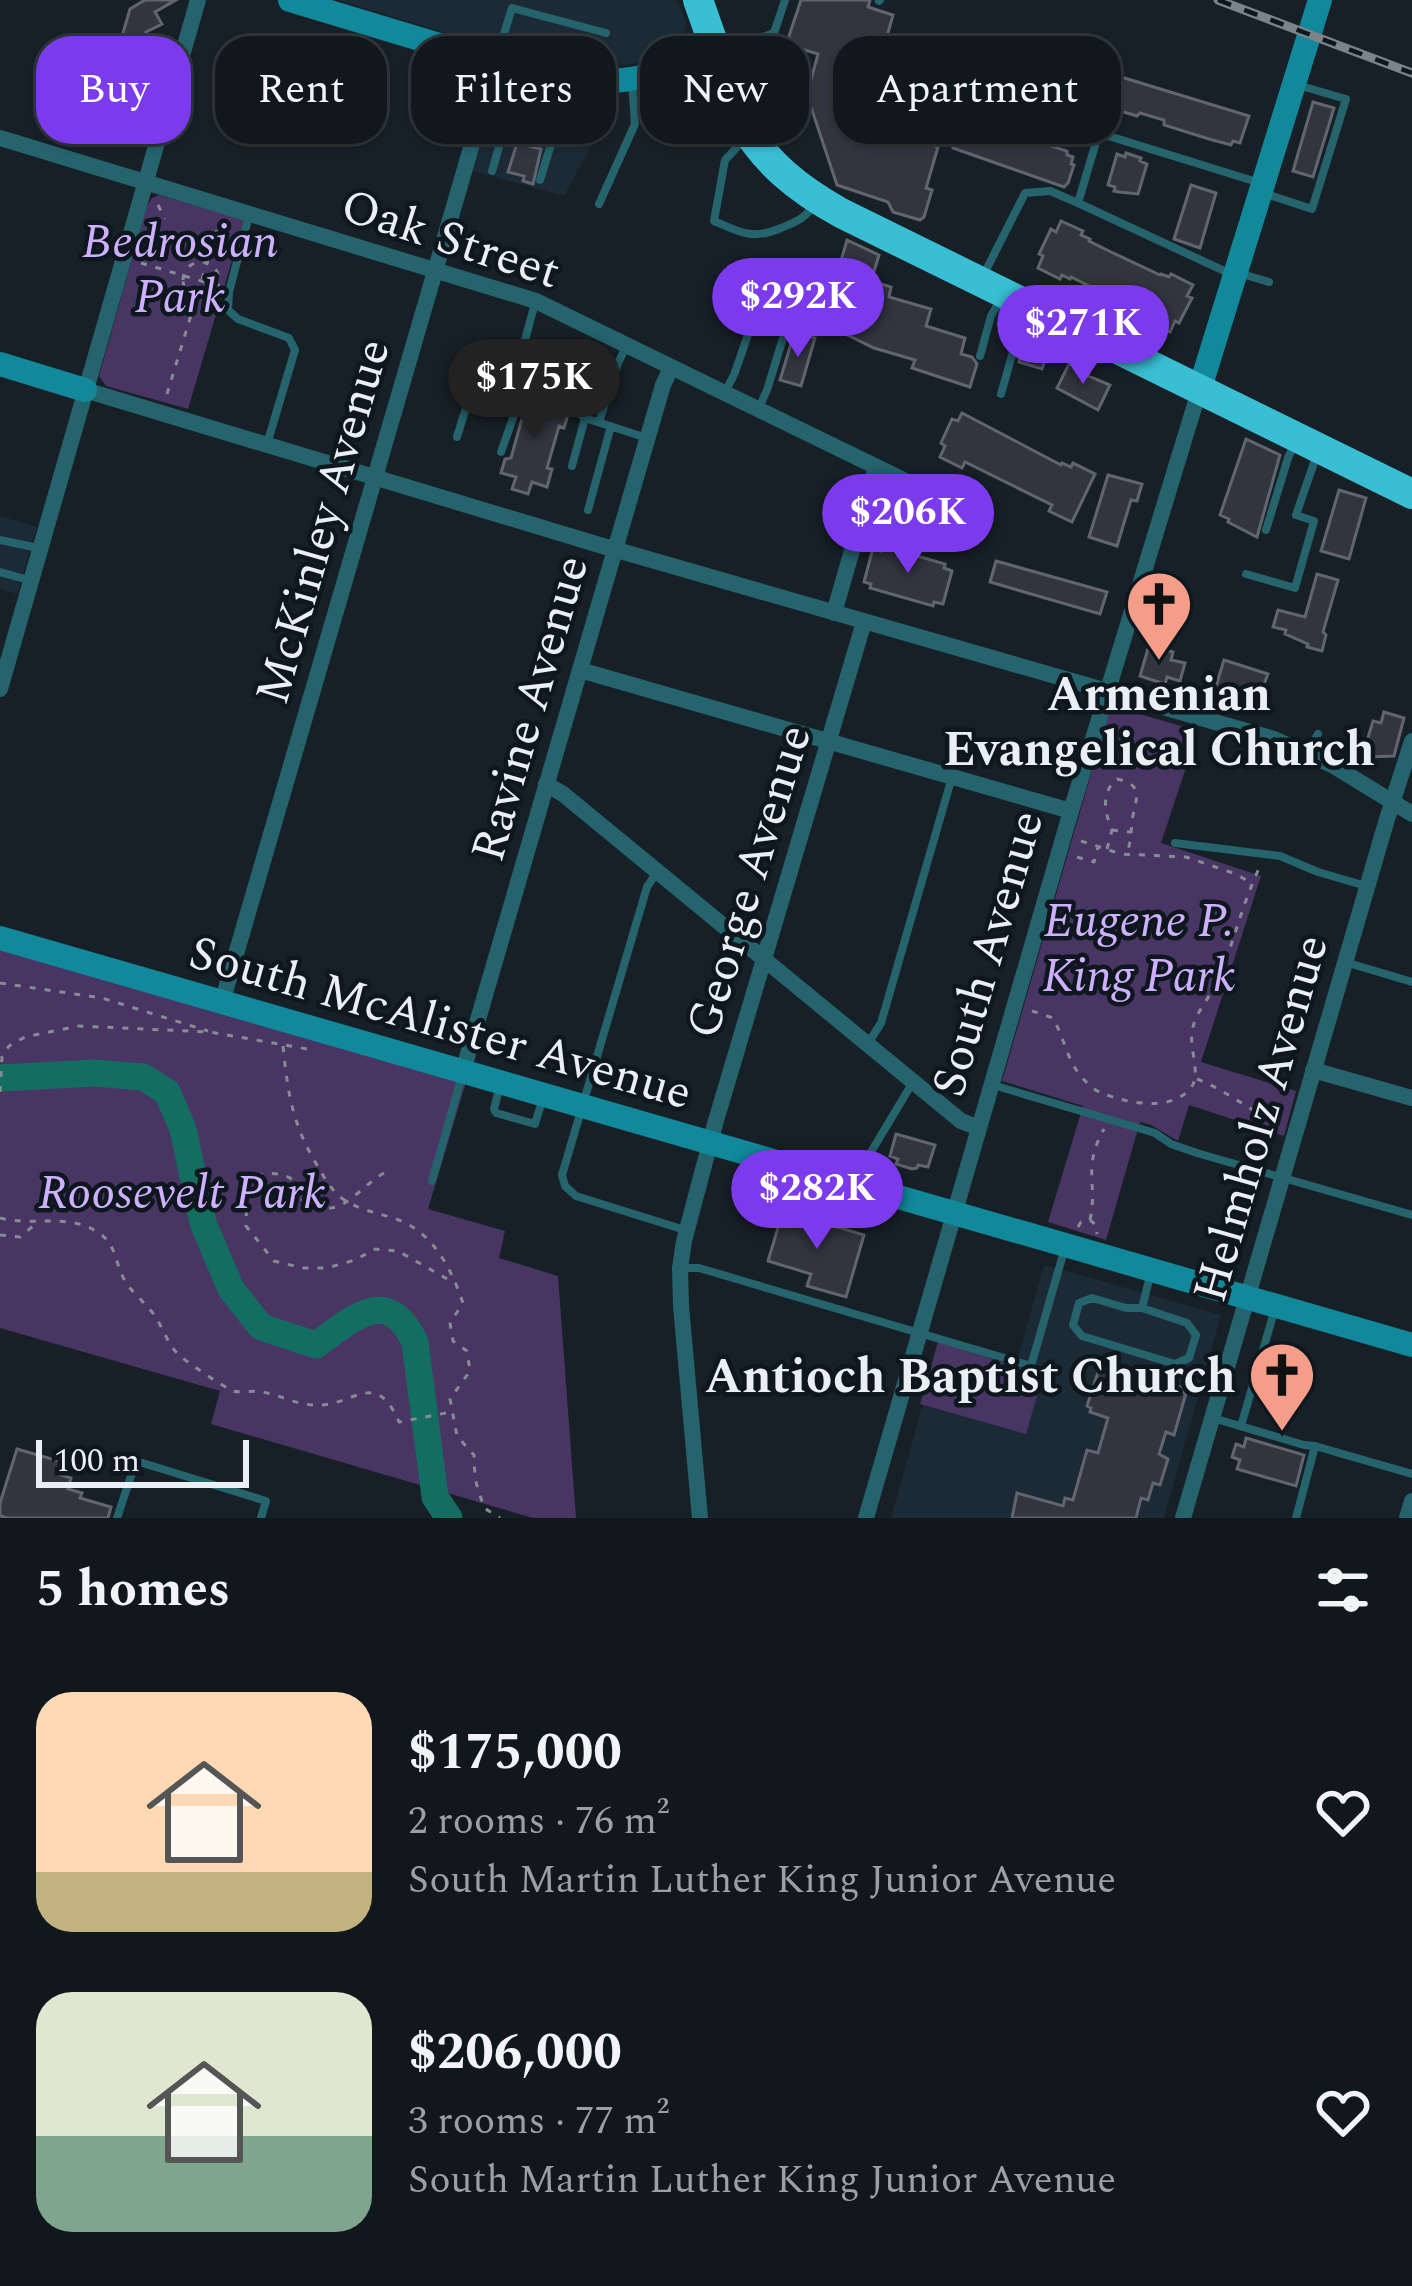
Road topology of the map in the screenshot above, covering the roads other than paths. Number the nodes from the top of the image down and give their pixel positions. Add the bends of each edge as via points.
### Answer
1 (198, 0) edge
2 (290, 0) edge
3 (698, 0) edge
4 (785, 0) edge
5 (1321, 0) edge
6 (606, 33) dead end
7 (774, 33) junction
8 (411, 36) edge
9 (504, 36) edge
10 (711, 36) edge
11 (765, 36) edge
12 (775, 36) edge
13 (640, 77) edge
14 (632, 80) junction
15 (616, 81) edge
16 (1294, 84) junction
17 (0, 138) edge
18 (1121, 140) edge
19 (550, 144) edge
20 (739, 144) edge
21 (755, 144) edge
22 (1095, 144) edge
23 (485, 146) joint
24 (492, 171) dead end
25 (540, 180) dead end
26 (146, 183) junction
27 (1263, 188) junction
28 (818, 200) junction
29 (1078, 202) junction
30 (599, 204) dead end
31 (250, 214) junction
32 (435, 271) junction
33 (1237, 274) junction
34 (1270, 282) dead end
35 (1006, 294) junction
36 (536, 301) junction
37 (627, 346) junction
38 (980, 356) dead end
39 (0, 364) edge
40 (520, 364) junction
41 (671, 368) junction
42 (512, 388) junction
43 (1200, 388) junction
44 (85, 390) junction
45 (724, 393) junction
46 (1001, 394) dead end
47 (758, 410) junction
48 (585, 418) junction
49 (599, 422) junction
50 (611, 426) junction
51 (457, 436) dead end
52 (648, 438) junction
53 (1310, 442) junction
54 (267, 444) junction
55 (501, 452) dead end
56 (572, 466) dead end
57 (876, 467) junction
58 (375, 477) junction
59 (924, 490) dead end
60 (1412, 494) edge
61 (588, 510) dead end
62 (1266, 530) dead end
63 (0, 540) edge
64 (40, 548) junction
65 (615, 550) junction
66 (0, 572) edge
67 (1246, 574) dead end
68 (31, 581) junction
69 (834, 613) junction
70 (865, 622) junction
71 (580, 670) junction
72 (0, 689) edge
73 (1107, 691) junction
74 (1318, 734) dead end
75 (830, 741) junction
76 (1412, 741) edge
77 (1307, 752) junction
78 (952, 777) junction
79 (546, 784) junction
80 (1393, 802) junction
81 (1071, 811) junction
82 (1412, 814) edge
83 (1175, 843) dead end
84 (658, 871) junction
85 (1367, 886) junction
86 (0, 938) edge
87 (764, 959) junction
88 (1345, 962) junction
89 (1412, 982) edge
90 (222, 1002) junction
91 (869, 1043) junction
92 (1313, 1070) junction
93 (464, 1072) junction
94 (914, 1081) junction
95 (991, 1085) junction
96 (1412, 1098) edge
97 (583, 1106) junction
98 (979, 1128) junction
99 (711, 1143) junction
100 (1282, 1178) junction
101 (432, 1181) dead end
102 (853, 1183) junction
103 (953, 1213) junction
104 (1412, 1215) edge
105 (687, 1231) junction
106 (1071, 1236) junction
107 (680, 1268) junction
108 (1152, 1269) junction
109 (1247, 1297) junction
110 (1276, 1305) junction
111 (1142, 1308) junction
112 (920, 1333) junction
113 (1412, 1345) edge
114 (1212, 1417) junction
115 (1241, 1426) junction
116 (1315, 1445) junction
117 (1412, 1474) edge
118 (1412, 1501) edge
119 (117, 1518) edge
120 (261, 1518) edge
121 (700, 1518) edge
122 (866, 1518) edge
123 (1183, 1518) edge
124 (1296, 1518) edge
125 (1407, 1518) edge

1 - 26 street
2 - 8 street
3 - 10 highway
4 - 7 lane
5 - 16 street, South Avenue
6 - 9 lane via 512,8
7 - 11 lane
7 - 12 lane
13 - 14 street
14 - 15 street
14 - 30 lane via 634,124
16 - 27 street, South Avenue
16 - 27 lane via 1346,99 1340,121 1312,208
17 - 26 street, Oak Street
18 - 27 lane
19 - 25 lane
20 - 28 lane via 725,160 714,220 763,236 804,219
21 - 28 highway
22 - 29 lane
23 - 24 lane
23 - 32 street, McKinley Avenue
26 - 31 street, Oak Street
26 - 44 street
27 - 33 street, South Avenue
28 - 35 highway
29 - 33 lane
29 - 35 lane via 1050,191 1025,193
31 - 32 street, Oak Street
31 - 54 lane via 228,310 289,338 295,350
32 - 36 street, Oak Street
32 - 58 street, McKinley Avenue
33 - 34 lane
33 - 43 street, South Avenue
35 - 38 lane
35 - 43 highway
35 - 46 lane via 1020,327
36 - 37 street, Oak Street
36 - 40 lane
37 - 41 street, Oak Street
37 - 49 lane
39 - 44 street
40 - 42 lane
40 - 48 lane
41 - 45 street, Oak Street
41 - 52 street, Ravine Avenue
42 - 51 lane via 479,389
42 - 55 lane via 513,418
43 - 53 highway
43 - 73 street, South Avenue
44 - 54 street
44 - 64 street
45 - 47 street, Oak Street
45 - 47 lane via 759,303 787,325
47 - 57 street, Oak Street
48 - 49 lane
48 - 56 lane
49 - 50 lane
50 - 52 lane
50 - 61 lane
52 - 65 street, Ravine Avenue
53 - 60 highway
53 - 62 lane via 1288,458
53 - 67 lane via 1296,515 1314,520 1295,588
54 - 58 street
57 - 59 street, Oak Street
57 - 69 street
58 - 65 street
58 - 90 street, McKinley Avenue
63 - 64 lane
64 - 68 street
65 - 69 street
65 - 71 street, Ravine Avenue
66 - 68 lane
68 - 72 street
69 - 70 street
70 - 73 street
70 - 75 street, George Avenue
71 - 75 street
71 - 79 street, Ravine Avenue
73 - 77 street
73 - 81 street, South Avenue
74 - 77 lane
75 - 78 street
75 - 87 street, George Avenue
76 - 80 street, Helmholz Avenue
77 - 80 street
78 - 81 street
78 - 91 lane
79 - 84 street
79 - 93 street, Ravine Avenue
80 - 82 street
80 - 85 street, Helmholz Avenue
81 - 95 street, South Avenue
83 - 85 lane via 1265,853
84 - 87 street
84 - 97 lane via 646,887
85 - 88 street, Helmholz Avenue
86 - 90 street, South McAlister Avenue
87 - 91 street
87 - 99 street, George Avenue
88 - 89 lane
88 - 92 street, Helmholz Avenue
90 - 93 street, South McAlister Avenue
91 - 94 street
92 - 96 street
92 - 100 street, Helmholz Avenue
93 - 97 street, South McAlister Avenue
93 - 101 lane
94 - 98 street
94 - 102 lane
95 - 98 street, South Avenue
95 - 100 lane
97 - 99 street, South McAlister Avenue
97 - 105 lane via 562,1171 566,1186 585,1200
98 - 103 street, South Avenue
99 - 102 street, South McAlister Avenue
99 - 105 street, George Avenue
100 - 104 lane
100 - 109 street, Helmholz Avenue
102 - 103 street, South McAlister Avenue
103 - 106 street, South McAlister Avenue
103 - 112 street, South Avenue
105 - 107 street, George Avenue
106 - 108 street, South McAlister Avenue
106 - 112 lane via 1031,1366
107 - 112 lane
107 - 121 street, George Avenue
108 - 109 street, South McAlister Avenue
108 - 111 lane
109 - 110 street, South McAlister Avenue
109 - 114 street, Helmholz Avenue
110 - 113 street, South McAlister Avenue
110 - 115 lane
111 - 111 lane via 1092,1298 1079,1304 1073,1324 1082,1336 1175,1364 1189,1358 1196,1335 1187,1323
112 - 122 street, South Avenue
114 - 115 lane
114 - 123 street, Helmholz Avenue
115 - 116 lane
116 - 117 lane
116 - 124 lane
118 - 125 street
119 - 120 lane via 136,1461 266,1501

